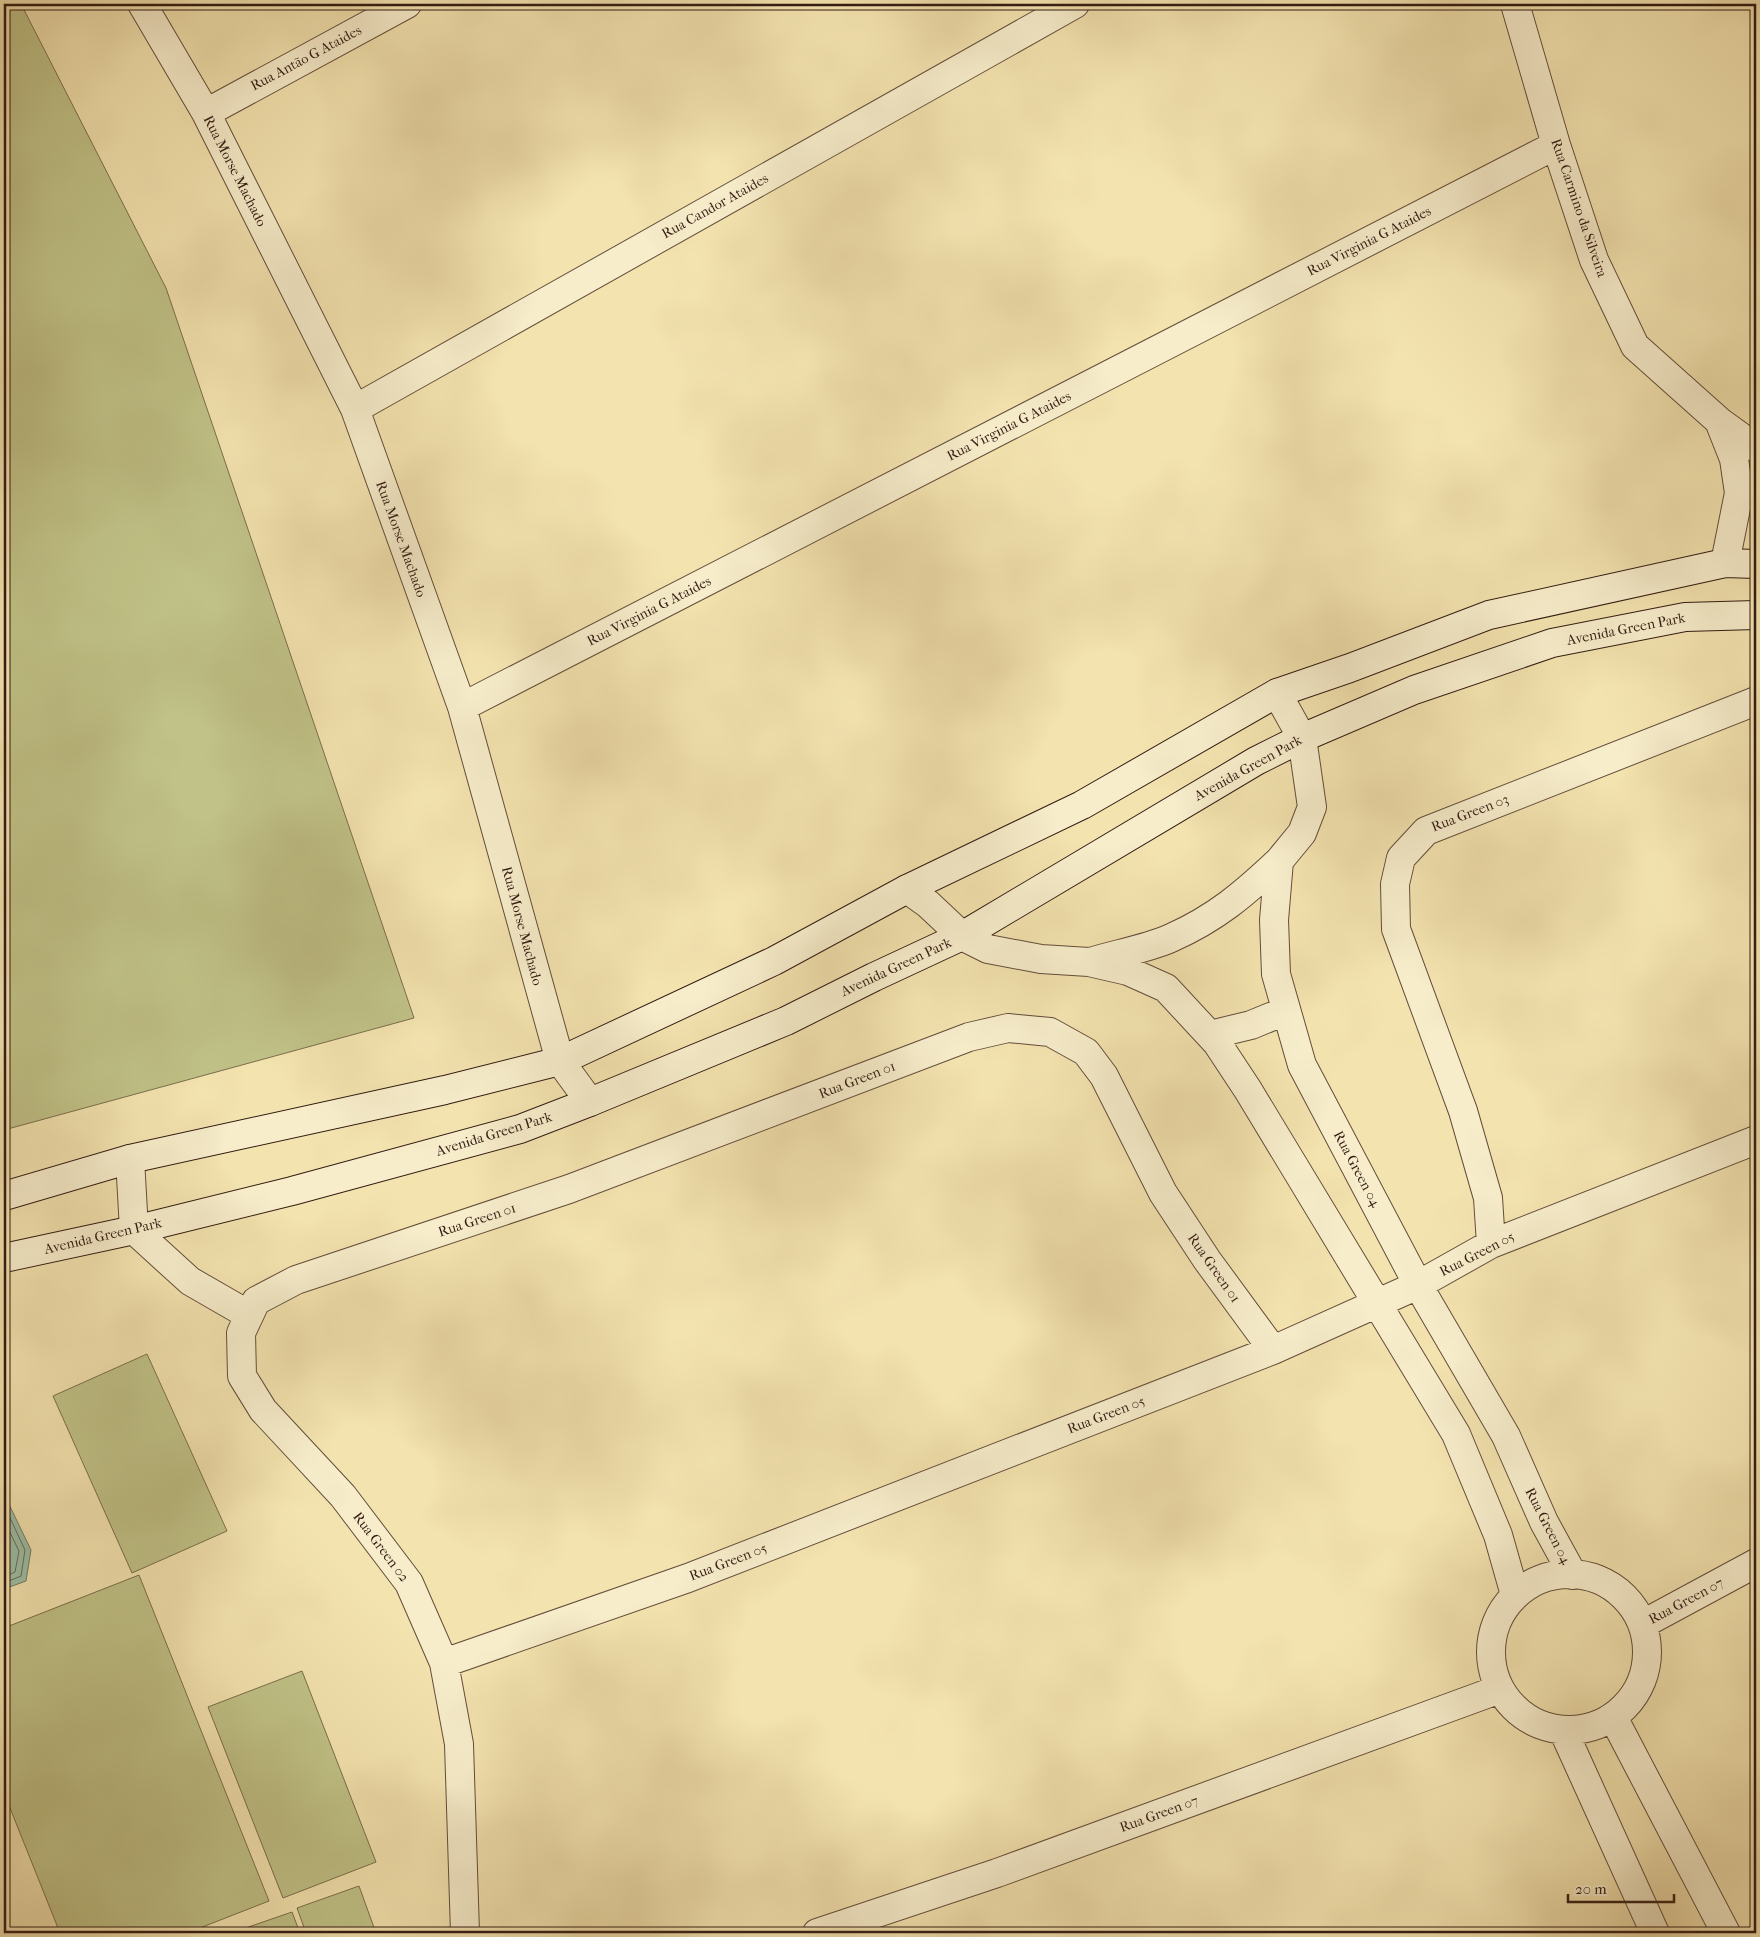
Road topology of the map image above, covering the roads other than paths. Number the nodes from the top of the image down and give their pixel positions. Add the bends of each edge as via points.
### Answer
1 (142, 4) edge
2 (407, 4) edge
3 (1075, 4) edge
4 (1515, 4) edge
5 (206, 113) junction
6 (1556, 145) junction
7 (355, 409) junction
8 (1724, 425) junction
9 (1756, 448) edge
10 (1725, 563) junction
11 (1756, 564) edge
12 (1756, 615) edge
13 (1277, 693) junction
14 (1756, 700) edge
15 (462, 707) junction
16 (1302, 738) junction
17 (1280, 861) junction
18 (907, 889) junction
19 (962, 936) junction
20 (1089, 962) junction
21 (1285, 1011) junction
22 (1210, 1035) junction
23 (560, 1061) junction
24 (590, 1102) junction
25 (1756, 1140) edge
26 (130, 1159) junction
27 (4, 1196) edge
28 (134, 1230) junction
29 (1491, 1244) junction
30 (4, 1258) edge
31 (296, 1280) joint
32 (1418, 1284) junction
33 (1377, 1304) junction
34 (249, 1315) junction
35 (1273, 1350) junction
36 (1756, 1563) edge
37 (1573, 1575) junction
38 (1515, 1595) junction
39 (1643, 1624) junction
40 (444, 1663) junction
41 (1500, 1690) junction
42 (1613, 1717) junction
43 (1563, 1730) junction
44 (465, 1933) edge
45 (817, 1933) edge
46 (1656, 1933) edge
47 (1726, 1933) edge

1 - 5 street, Rua Morse Machado
2 - 5 street, Rua Antão G Ataides
3 - 7 street, Rua Candor Ataides
4 - 6 street, Rua Carmino da Silveira
5 - 7 street, Rua Morse Machado
6 - 8 street, Rua Carmino da Silveira via 1594,260 1635,346
6 - 15 street, Rua Virginia G Ataides
7 - 15 street, Rua Morse Machado
8 - 9 street, Rua Carmino da Silveira
8 - 10 street via 1739,493
10 - 11 street
10 - 13 street via 1489,615
12 - 16 street, Avenida Green Park via 1685,616 1552,643 1414,690
13 - 16 street
13 - 18 street via 1082,804
14 - 29 street, Rua Green 03 via 1426,830 1401,858 1395,884 1396,929 1463,1111 1488,1198
15 - 23 street, Rua Morse Machado
16 - 17 street via 1312,807 1302,833
16 - 19 street, Avenida Green Park via 1256,761
17 - 20 street via 1243,896 1208,920 1169,939
17 - 21 street, Rua Green 04 via 1274,920 1276,974
18 - 19 street
18 - 23 street via 774,961
19 - 20 street via 988,949 1041,959
19 - 24 street, Avenida Green Park via 874,976 786,1022
20 - 22 street via 1128,971 1166,988
21 - 22 street via 1251,1025
21 - 32 street, Rua Green 04 via 1302,1065
22 - 33 street via 1248,1090
23 - 24 street, Rua Morse Machado
23 - 26 street
24 - 28 street, Avenida Green Park via 520,1129
25 - 29 street, Rua Green 05
26 - 27 street
26 - 28 street
28 - 30 street, Avenida Green Park
28 - 34 street via 190,1281
29 - 32 street, Rua Green 05
31 - 34 street, Rua Green 02 via 256,1300
31 - 35 street, Rua Green 01 via 569,1189 969,1037 1008,1028 1050,1032 1086,1052 1104,1076 1163,1193
32 - 33 street, Rua Green 05
32 - 37 street, Rua Green 04 via 1506,1436 1544,1522
33 - 35 street, Rua Green 05
33 - 38 street via 1456,1434 1498,1535
34 - 40 street, Rua Green 02 via 241,1333 242,1376 263,1410 343,1496 409,1583
35 - 40 street, Rua Green 05 via 688,1578
36 - 39 street, Rua Green 07
37 - 38 street via 1561,1574 1536,1581
37 - 39 street via 1587,1576 1611,1585 1630,1603
38 - 41 street via 1499,1615 1491,1640 1491,1665
39 - 42 street via 1648,1650 1644,1676 1632,1699
40 - 44 street, Rua Green 02 via 459,1744
41 - 43 street via 1516,1710 1538,1724
41 - 45 street, Rua Green 07 via 998,1873
42 - 43 street via 1589,1728
42 - 47 street
43 - 46 street

